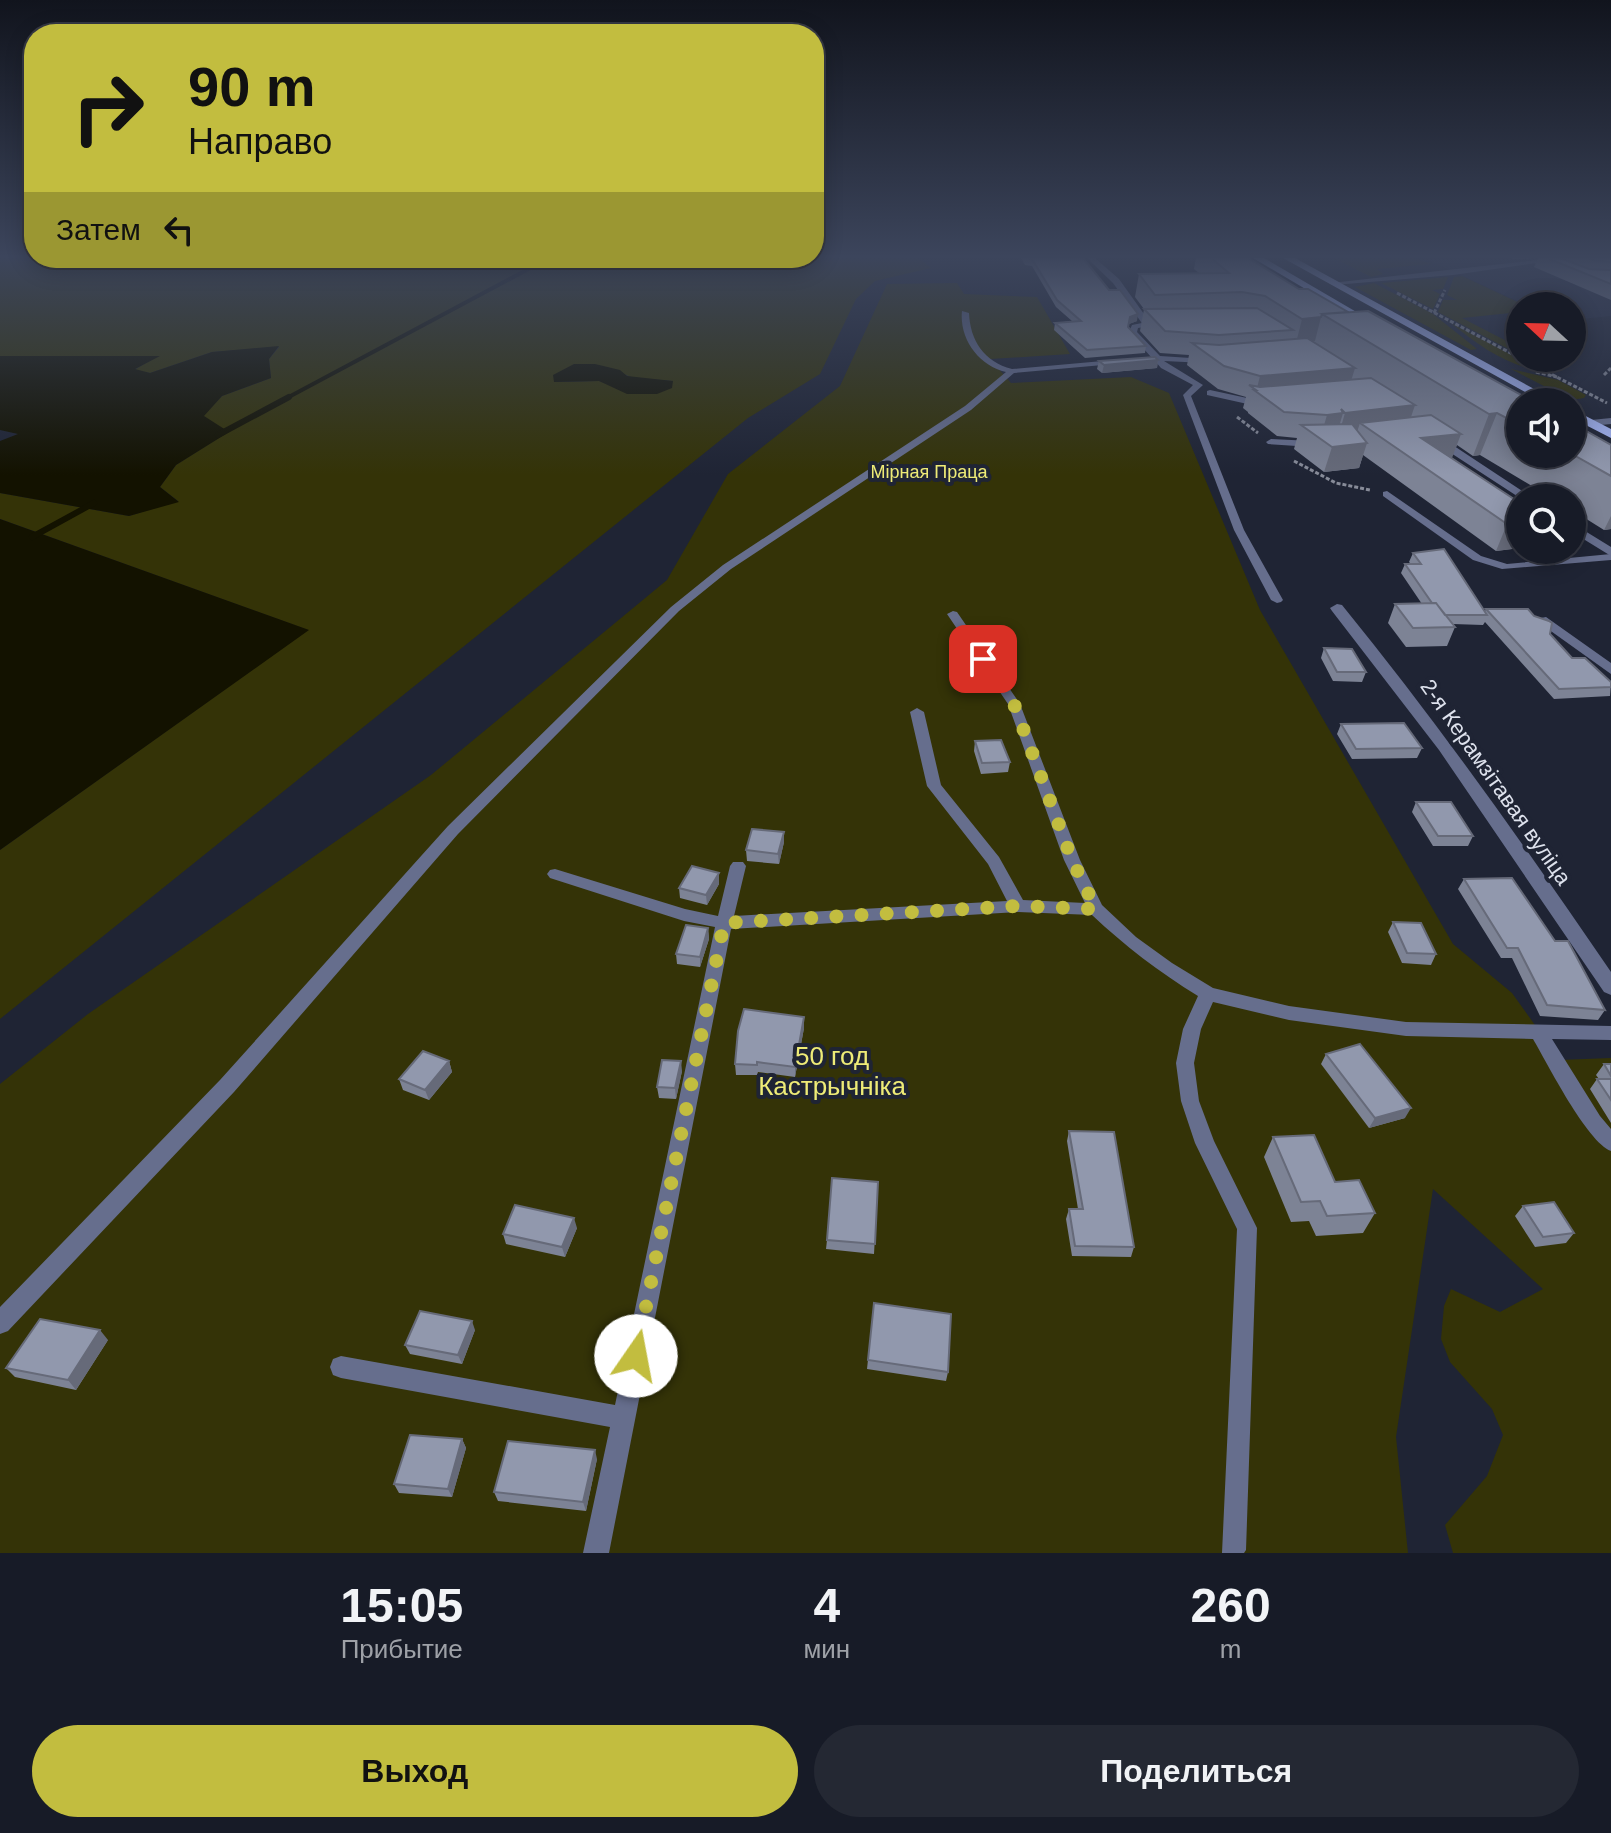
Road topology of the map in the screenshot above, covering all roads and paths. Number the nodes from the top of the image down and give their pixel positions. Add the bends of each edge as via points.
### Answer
1 (969, 330) edge
2 (1134, 330) edge
3 (1382, 330) edge
4 (1421, 330) edge
5 (1468, 330) edge
6 (1386, 333) edge
7 (1506, 351) edge
8 (1158, 358) junction
9 (1133, 360) edge
10 (1121, 362) edge
11 (1214, 362) edge
12 (1611, 368) edge
13 (1012, 371) junction
14 (1547, 372) edge
15 (1604, 375) dead end
16 (1526, 388) edge
17 (1210, 393) dead end
18 (1269, 403) edge
19 (1611, 406) edge
20 (1586, 420) edge
21 (1611, 421) edge
22 (1591, 423) junction
23 (1586, 424) edge
24 (1427, 433) edge
25 (1611, 434) edge
26 (1271, 442) dead end
27 (1320, 445) edge
28 (1506, 484) edge
29 (1387, 494) dead end
30 (1586, 537) edge
31 (1611, 554) edge
32 (1277, 600) dead end
33 (1337, 608) dead end
34 (953, 614) dead end
35 (1546, 621) edge
36 (1611, 670) edge
37 (917, 712) dead end
38 (738, 866) dead end
39 (555, 874) dead end
40 (1018, 906) junction
41 (1096, 909) junction
42 (724, 923) junction
43 (1611, 987) edge
44 (1208, 994) junction
45 (1538, 1032) junction
46 (1611, 1033) edge
47 (1611, 1142) edge
48 (0, 1323) edge
49 (341, 1367) dead end
50 (623, 1418) junction
51 (1233, 1550) dead end
52 (596, 1553) edge

1 - 13 lane via 971,342 991,366
2 - 8 lane
3 - 6 main road
4 - 16 main road
5 - 7 path
8 - 9 lane
8 - 11 lane
8 - 32 lane via 1199,385 1187,395 1239,530
10 - 13 lane
12 - 15 path
13 - 48 lane via 968,408 727,567 675,609 453,830 227,1086
14 - 19 path
17 - 18 lane via 1254,405
20 - 22 main road
21 - 22 lane
22 - 23 street
22 - 25 main road
24 - 28 street
26 - 27 lane
29 - 31 lane via 1477,558 1506,567
30 - 31 street
33 - 43 street, 2-я Керамзітавая вуліца via 1498,818
34 - 41 lane via 1014,704 1072,860
35 - 36 street
37 - 40 lane via 934,786 994,861
38 - 42 lane
39 - 42 lane
40 - 41 lane
40 - 42 lane
41 - 44 lane via 1130,941
42 - 50 lane
44 - 45 lane via 1289,1013 1406,1029
44 - 51 lane via 1192,1029 1185,1063 1190,1101 1247,1228
45 - 46 lane
45 - 47 lane
49 - 50 lane
50 - 52 lane

